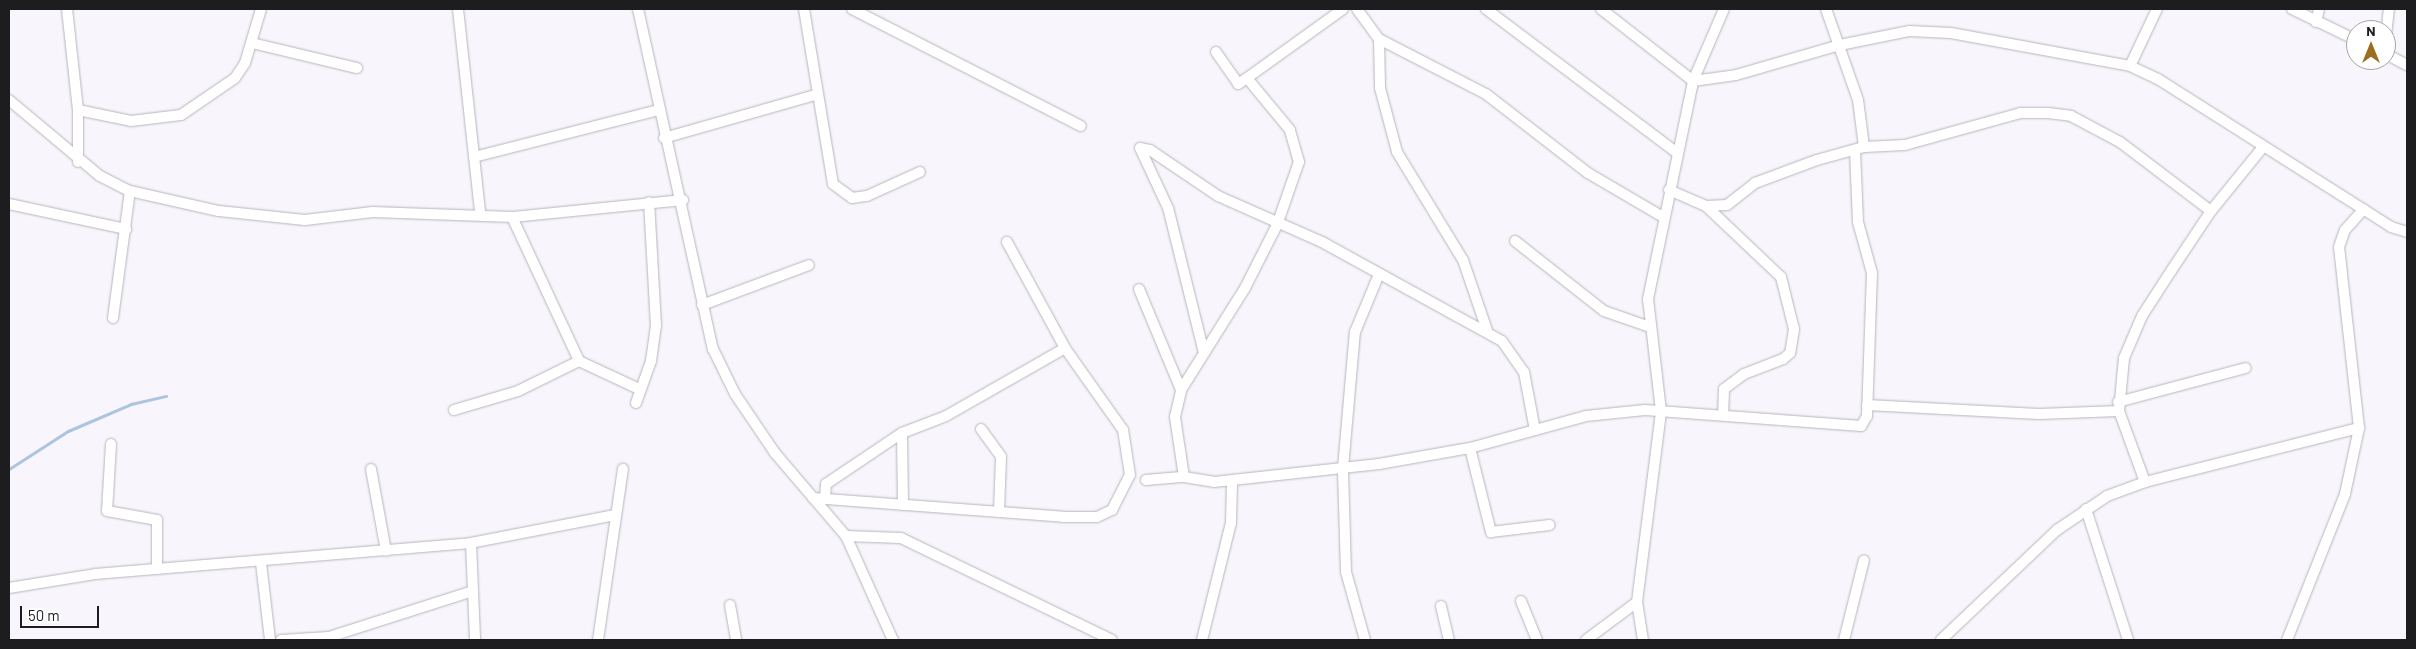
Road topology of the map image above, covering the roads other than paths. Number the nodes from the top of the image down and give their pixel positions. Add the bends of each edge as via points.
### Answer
1 (66, 9) edge
2 (262, 9) edge
3 (458, 9) edge
4 (638, 9) edge
5 (804, 9) edge
6 (852, 9) edge
7 (1343, 9) edge
8 (1357, 9) edge
9 (1486, 9) edge
10 (1601, 9) edge
11 (1713, 9) edge
12 (1826, 9) edge
13 (2157, 9) edge
14 (2292, 9) edge
15 (2318, 9) edge
16 (1722, 13) edge
17 (2316, 22) junction
18 (2346, 36) edge
19 (1379, 39) junction
20 (252, 42) junction
21 (1840, 45) junction
22 (1216, 52) dead end
23 (2396, 60) edge
24 (2130, 66) junction
25 (2407, 66) edge
26 (357, 68) dead end
27 (1247, 78) junction
28 (1693, 81) junction
29 (815, 95) junction
30 (9, 100) edge
31 (78, 110) junction
32 (658, 110) junction
33 (1081, 126) dead end
34 (664, 138) junction
35 (2263, 147) junction
36 (1860, 149) junction
37 (1677, 153) junction
38 (474, 157) junction
39 (78, 162) junction
40 (920, 172) dead end
41 (1669, 190) junction
42 (130, 191) junction
43 (683, 200) junction
44 (649, 202) junction
45 (9, 204) edge
46 (1706, 206) junction
47 (2364, 210) junction
48 (2211, 211) junction
49 (480, 212) junction
50 (512, 217) junction
51 (1663, 217) junction
52 (1277, 225) junction
53 (126, 229) junction
54 (2407, 232) edge
55 (1007, 242) dead end
56 (1515, 242) dead end
57 (809, 265) dead end
58 (1379, 274) junction
59 (1139, 289) dead end
60 (702, 305) junction
61 (114, 318) dead end
62 (1650, 327) junction
63 (1487, 330) junction
64 (1066, 348) junction
65 (1204, 353) junction
66 (579, 362) junction
67 (2246, 368) dead end
68 (639, 389) junction
69 (1181, 390) junction
70 (636, 403) dead end
71 (1867, 405) junction
72 (2118, 407) junction
73 (454, 410) dead end
74 (1662, 411) junction
75 (1723, 412) junction
76 (2359, 428) junction
77 (981, 429) dead end
78 (1536, 430) junction
79 (902, 432) junction
80 (111, 444) dead end
81 (1470, 448) junction
82 (1342, 468) junction
83 (371, 469) dead end
84 (623, 469) dead end
85 (1184, 477) junction
86 (1146, 480) dead end
87 (1232, 481) junction
88 (2144, 482) junction
89 (813, 498) junction
90 (825, 498) junction
91 (904, 505) junction
92 (2086, 509) junction
93 (999, 512) junction
94 (615, 515) junction
95 (1550, 525) dead end
96 (846, 536) junction
97 (471, 543) junction
98 (386, 551) junction
99 (1864, 560) dead end
100 (261, 563) junction
101 (157, 569) junction
102 (9, 588) edge
103 (473, 591) junction
104 (1521, 601) dead end
105 (1637, 602) junction
106 (730, 605) dead end
107 (1441, 606) dead end
108 (270, 640) edge
109 (282, 640) edge
110 (475, 640) edge
111 (598, 640) edge
112 (736, 640) edge
113 (893, 640) edge
114 (1112, 640) edge
115 (1202, 640) edge
116 (1366, 640) edge
117 (1449, 640) edge
118 (1537, 640) edge
119 (1586, 640) edge
120 (1643, 640) edge
121 (1844, 640) edge
122 (1941, 640) edge
123 (2128, 640) edge
124 (2287, 640) edge

1 - 31 street
2 - 20 street
3 - 38 street
4 - 32 street
5 - 29 street
6 - 33 street
7 - 27 street
8 - 19 street
9 - 37 street
10 - 28 street
11 - 16 street
12 - 21 street
13 - 24 street
14 - 17 street
15 - 17 street
16 - 28 street
17 - 18 street
19 - 51 street via 1486,94 1588,172
19 - 63 street via 1380,88 1397,152 1463,260
20 - 26 street
20 - 31 street via 235,78 181,115 131,121
21 - 24 street via 1909,31 1951,33
21 - 28 street via 1736,75
21 - 36 street via 1858,100
22 - 27 street via 1238,84
23 - 25 street
24 - 35 street via 2158,79
27 - 52 street via 1297,144 1297,176
28 - 37 street
29 - 34 street
29 - 40 street via 828,166 840,193 852,198 867,196
30 - 39 street
31 - 39 street
32 - 34 street
32 - 38 street
34 - 43 street
35 - 47 street
35 - 48 street
36 - 46 street via 1755,183 1726,205
36 - 48 street via 1905,145 2020,113 2071,116 2120,142
36 - 71 street via 1858,222 1872,273
37 - 41 street
38 - 49 street
39 - 42 street
41 - 46 street
41 - 51 street
42 - 49 street via 190,206 305,220 373,212
42 - 53 street
43 - 44 street
43 - 60 street
44 - 50 street
44 - 68 street via 656,326 651,361
45 - 53 street
46 - 75 street via 1781,277 1794,330 1792,348 1784,359 1744,374 1724,389
47 - 54 street
47 - 76 street via 2345,230 2339,246
48 - 72 street via 2142,316 2124,358
49 - 50 street
50 - 66 street
51 - 62 street via 1648,299
52 - 58 street via 1322,242
52 - 65 street via 1245,288
52 - 65 street via 1218,196 1150,150 1140,148 1168,208
53 - 61 street
55 - 64 street
56 - 62 street via 1604,311
57 - 60 street
58 - 63 street
58 - 82 street via 1355,332
59 - 69 street
60 - 89 street via 713,349 735,394
62 - 74 street
63 - 78 street via 1513,351 1524,372
64 - 79 street via 946,416
64 - 93 street via 1123,430 1130,475 1125,492 1112,510 1097,517
65 - 69 street
66 - 68 street
66 - 73 street via 518,391
67 - 72 street
68 - 70 street
69 - 85 street via 1175,417
71 - 72 street via 2039,414
71 - 75 street via 1864,421 1851,428
72 - 88 street
74 - 75 street
74 - 78 street via 1586,416
74 - 105 street
76 - 88 street
76 - 124 street via 2345,494
77 - 93 street via 1001,457
78 - 81 street
79 - 90 street via 826,484
79 - 91 street
80 - 101 street via 107,511 157,520
81 - 82 street
81 - 95 street via 1491,532
82 - 87 street
82 - 116 street via 1346,572
83 - 98 street
84 - 94 street
85 - 86 street
85 - 87 street via 1197,482
87 - 115 street via 1231,523
88 - 92 street
89 - 90 street
89 - 96 street
90 - 91 street
91 - 93 street
92 - 122 street
92 - 123 street
94 - 97 street
94 - 111 street
96 - 113 street
96 - 114 street via 901,538
97 - 98 street
97 - 103 street
98 - 100 street
99 - 121 street
100 - 101 street
100 - 108 street
101 - 102 street
103 - 109 street via 329,637
103 - 110 street
104 - 118 street
105 - 119 street
105 - 120 street
106 - 112 street
107 - 117 street

